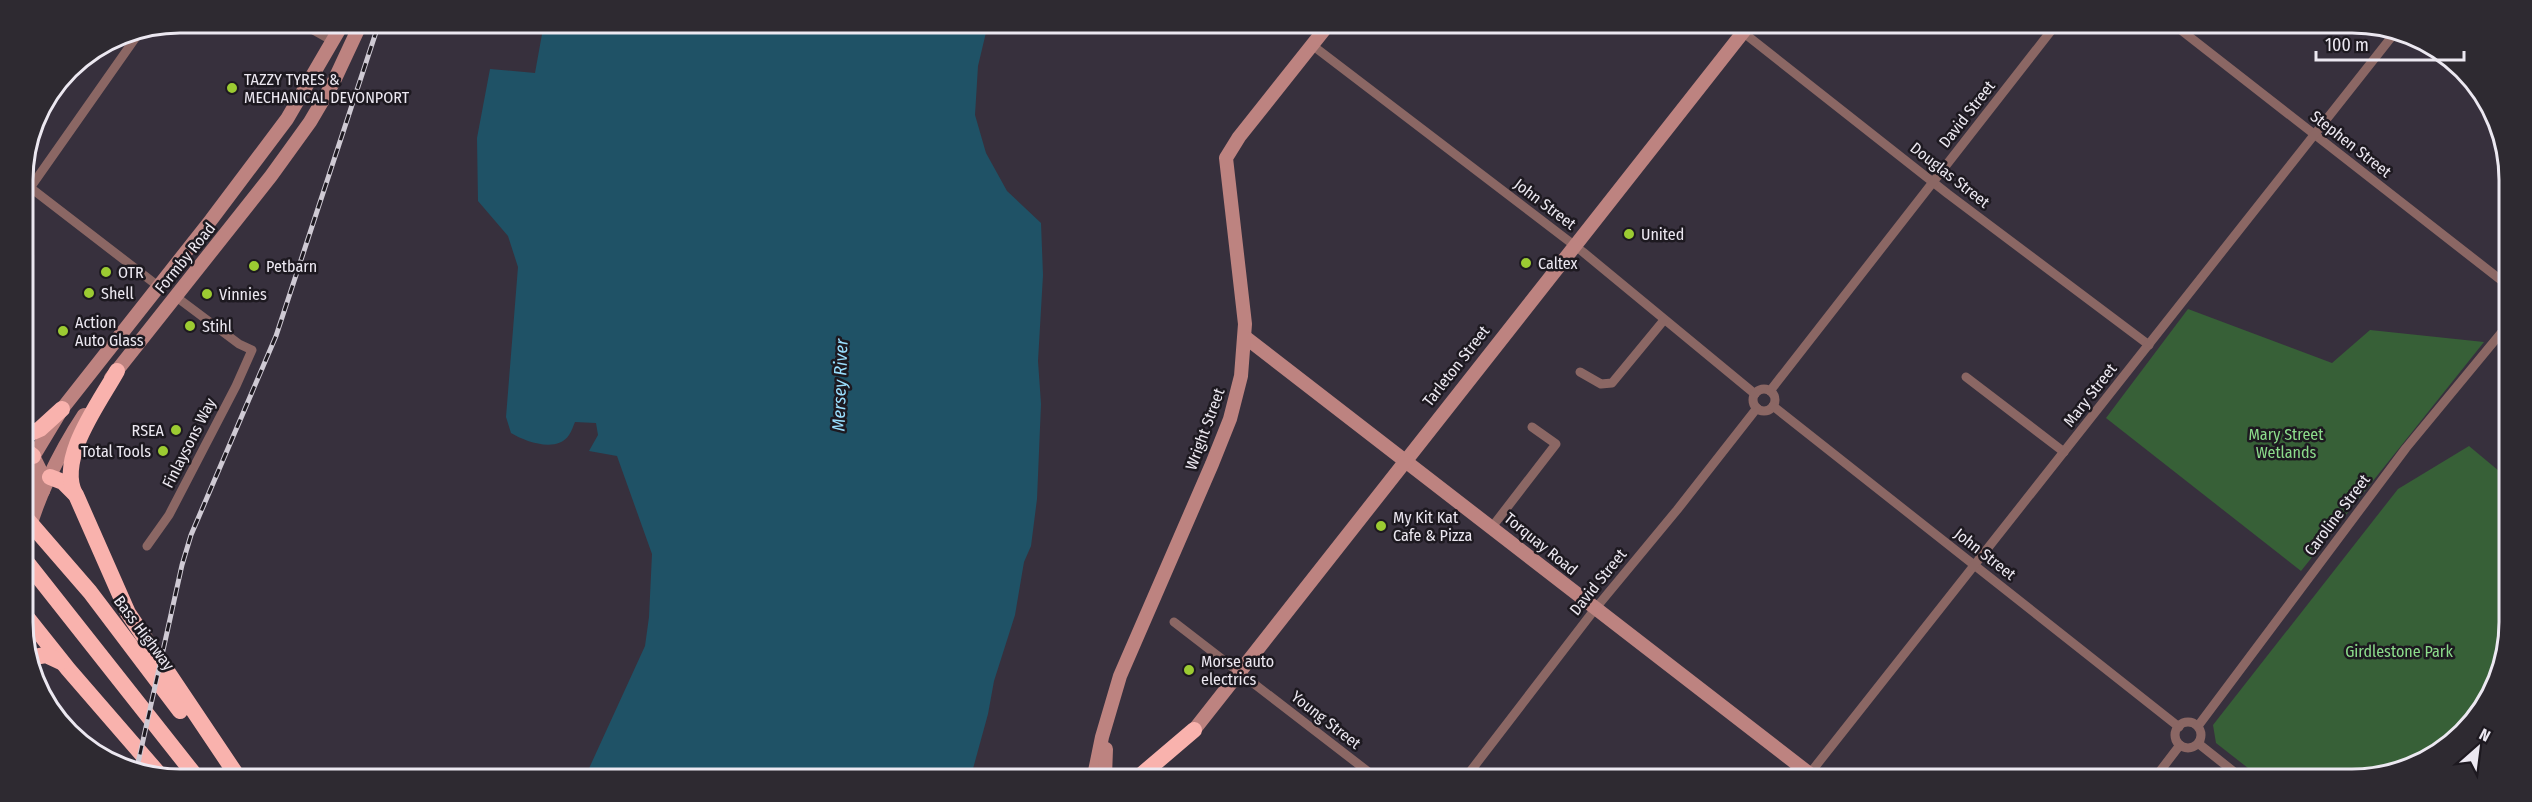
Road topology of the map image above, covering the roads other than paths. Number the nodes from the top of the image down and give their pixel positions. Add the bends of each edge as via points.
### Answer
1 (319, 33) edge
2 (337, 33) edge
3 (356, 33) edge
4 (1322, 33) edge
5 (1739, 33) edge
6 (1747, 33) edge
7 (2049, 33) edge
8 (2185, 33) edge
9 (2391, 38) edge
10 (133, 41) edge
11 (333, 41) junction
12 (1312, 45) junction
13 (344, 58) junction
14 (310, 82) junction
15 (2314, 135) junction
16 (33, 177) edge
17 (1933, 182) junction
18 (33, 190) edge
19 (1574, 245) junction
20 (2499, 280) edge
21 (158, 286) junction
22 (175, 296) junction
23 (1664, 320) junction
24 (2499, 335) edge
25 (1245, 337) junction
26 (2149, 345) junction
27 (117, 371) junction
28 (1580, 372) dead end
29 (1966, 377) dead end
30 (1770, 391) junction
31 (1755, 394) junction
32 (1773, 406) junction
33 (1757, 408) junction
34 (62, 409) junction
35 (1532, 427) dead end
36 (33, 432) edge
37 (33, 447) edge
38 (2064, 452) junction
39 (33, 458) edge
40 (1405, 459) junction
41 (46, 478) junction
42 (33, 485) edge
43 (76, 495) junction
44 (33, 522) edge
45 (33, 526) edge
46 (1492, 527) junction
47 (147, 546) dead end
48 (1975, 565) junction
49 (33, 570) edge
50 (1594, 609) junction
51 (1174, 622) dead end
52 (33, 625) edge
53 (38, 656) edge
54 (68, 669) junction
55 (1240, 672) junction
56 (1108, 717) junction
57 (2198, 726) junction
58 (2179, 727) junction
59 (199, 729) junction
60 (1194, 730) junction
61 (2199, 744) junction
62 (2180, 745) junction
63 (152, 766) edge
64 (190, 769) edge
65 (227, 769) edge
66 (232, 769) edge
67 (1096, 769) edge
68 (1105, 769) edge
69 (1148, 769) edge
70 (1165, 769) edge
71 (1365, 769) edge
72 (1472, 769) edge
73 (1800, 769) edge
74 (1816, 769) edge
75 (2162, 769) edge
76 (2230, 769) edge

1 - 11 street
2 - 11 main road, Formby Road
3 - 13 main road, Formby Road
4 - 12 main road, Wright Street
5 - 19 main road, Tarleton Street
6 - 17 street, Douglas Street
7 - 17 street, David Street
8 - 15 street, Stephen Street
9 - 15 street, Mary Street
10 - 16 street
11 - 14 main road, Formby Road
12 - 19 street, John Street
12 - 25 main road, Wright Street via 1226,158 1244,298
13 - 14 main road via 323,84
13 - 22 main road, Formby Road via 310,122
14 - 21 main road, Formby Road via 287,119
15 - 20 street, Stephen Street
15 - 26 street, Mary Street
17 - 26 street, Douglas Street
17 - 30 street, David Street
18 - 21 street
19 - 23 street, John Street
19 - 40 main road, Tarleton Street
21 - 22 main road
21 - 34 main road, Formby Road
22 - 27 main road, Formby Road
22 - 47 street, Finlaysons Way via 252,350 169,515
23 - 28 street via 1612,383 1601,384
23 - 31 street, John Street
24 - 57 street, Caroline Street via 2406,448
25 - 40 main road, Torquay Road
25 - 56 main road, Wright Street via 1241,376 1230,419 1120,676
26 - 38 street, Mary Street
27 - 41 main road, Formby Road
27 - 43 highway via 75,448 71,481
29 - 38 street
30 - 31 street via 1764,389
30 - 32 street via 1775,400
31 - 33 street
32 - 33 street via 1767,410
32 - 48 street, John Street
33 - 50 street, David Street
34 - 36 highway
34 - 37 main road, Formby Road
35 - 46 street via 1556,444
38 - 48 street, Mary Street
39 - 41 main road
40 - 46 main road, Torquay Road
40 - 55 main road, Tarleton Street
41 - 42 main road
41 - 43 highway via 63,482
41 - 44 main road, Formby Road
43 - 59 highway via 119,597
45 - 59 highway, Bass Highway
46 - 50 main road, Torquay Road
48 - 58 street, John Street
48 - 74 street, Mary Street
49 - 64 highway
50 - 72 street, David Street
50 - 73 main road, Torquay Road
51 - 55 street, Young Street
52 - 54 highway
53 - 54 highway via 57,659
54 - 63 highway
55 - 60 main road, Tarleton Street
55 - 71 street, Young Street
56 - 67 main road, Wright Street
56 - 68 main road, Wright Street
57 - 58 street via 2188,722
57 - 61 street
58 - 62 street via 2175,734
59 - 65 highway, Bass Highway
59 - 66 highway
60 - 69 highway, Tarleton Street
60 - 70 highway, Tarleton Street
61 - 62 street via 2192,748
61 - 76 street
62 - 75 street

